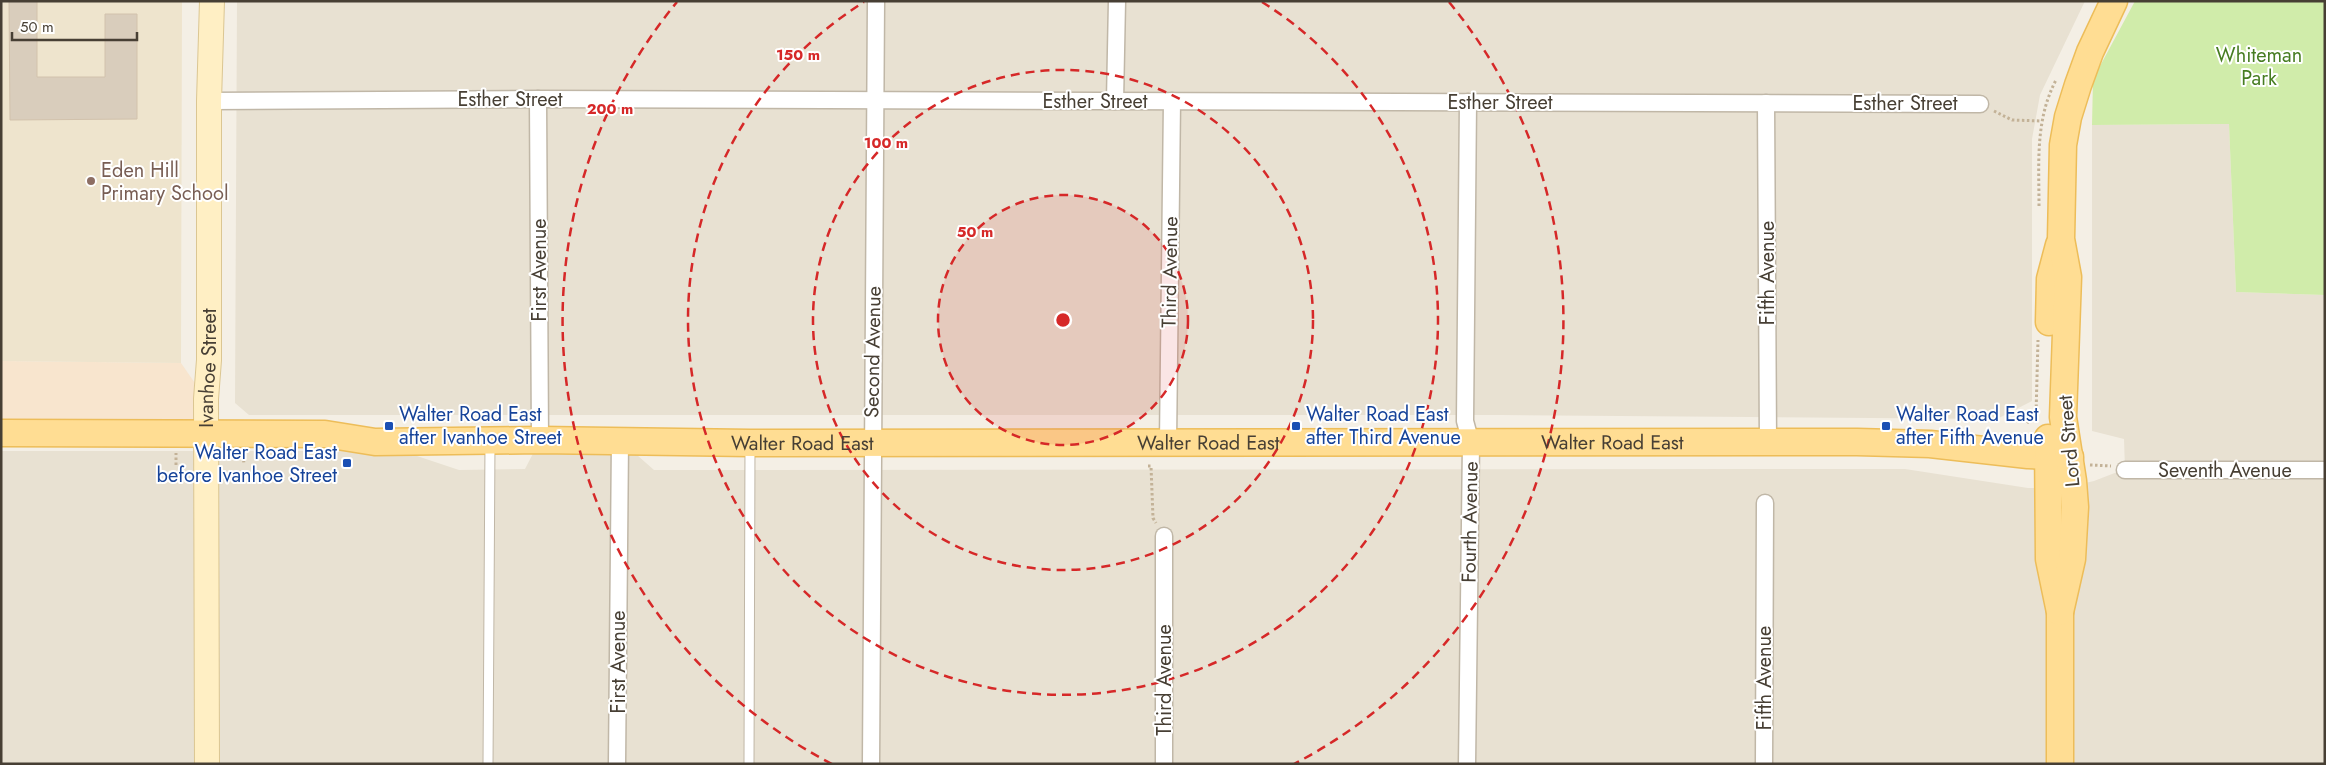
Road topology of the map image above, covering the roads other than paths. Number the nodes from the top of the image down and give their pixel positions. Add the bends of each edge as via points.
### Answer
1 (212, 1) edge
2 (876, 1) edge
3 (1117, 1) edge
4 (2114, 1) edge
5 (538, 99) junction
6 (876, 100) junction
7 (209, 101) junction
8 (1114, 101) junction
9 (1172, 101) junction
10 (1468, 102) junction
11 (1766, 103) junction
12 (1980, 104) road end
13 (1, 433) edge
14 (540, 440) junction
15 (620, 440) junction
16 (490, 442) junction
17 (750, 442) junction
18 (872, 442) junction
19 (1471, 442) junction
20 (206, 443) junction
21 (1168, 443) junction
22 (1768, 443) junction
23 (1, 450) edge
24 (2067, 459) junction
25 (2125, 470) road end
26 (2325, 470) edge
27 (1764, 503) dead end
28 (1164, 536) road end
29 (207, 764) edge
30 (488, 764) edge
31 (617, 764) edge
32 (750, 764) edge
33 (871, 764) edge
34 (1164, 764) edge
35 (1467, 764) edge
36 (1764, 764) edge
37 (2060, 764) edge

1 - 7 street, Ivanhoe Street
2 - 6 street, Second Avenue
3 - 8 street
4 - 24 main road, Lord Street via 2090,52 2068,117 2063,145 2061,239 2068,277 2063,417
5 - 6 street, Esther Street
5 - 7 street, Esther Street
5 - 14 street, First Avenue
6 - 8 street, Esther Street
6 - 18 street, Second Avenue
7 - 20 street, Ivanhoe Street via 210,360
8 - 9 street, Esther Street
9 - 10 street, Esther Street
9 - 21 street, Third Avenue
10 - 11 street, Esther Street
10 - 19 street, Fourth Avenue via 1465,421
11 - 12 street, Esther Street
11 - 22 street, Fifth Avenue
13 - 20 main road, Walter Road East
14 - 15 main road, Walter Road East
14 - 16 main road, Walter Road East
15 - 17 main road, Walter Road East
15 - 31 street, First Avenue
16 - 20 main road, Walter Road East via 375,442 325,434
16 - 30 lane
17 - 18 main road, Walter Road East
17 - 32 lane
18 - 21 main road, Walter Road East
18 - 33 street, Second Avenue
19 - 21 main road, Walter Road East
19 - 22 main road, Walter Road East
19 - 35 street, Fourth Avenue
20 - 23 main road, Walter Road East
20 - 29 street, Ivanhoe Street
22 - 24 main road, Walter Road East via 1930,444
24 - 37 main road, Lord Street via 2049,559 2060,612
25 - 26 street, Seventh Avenue
27 - 36 street, Fifth Avenue
28 - 34 street, Third Avenue

